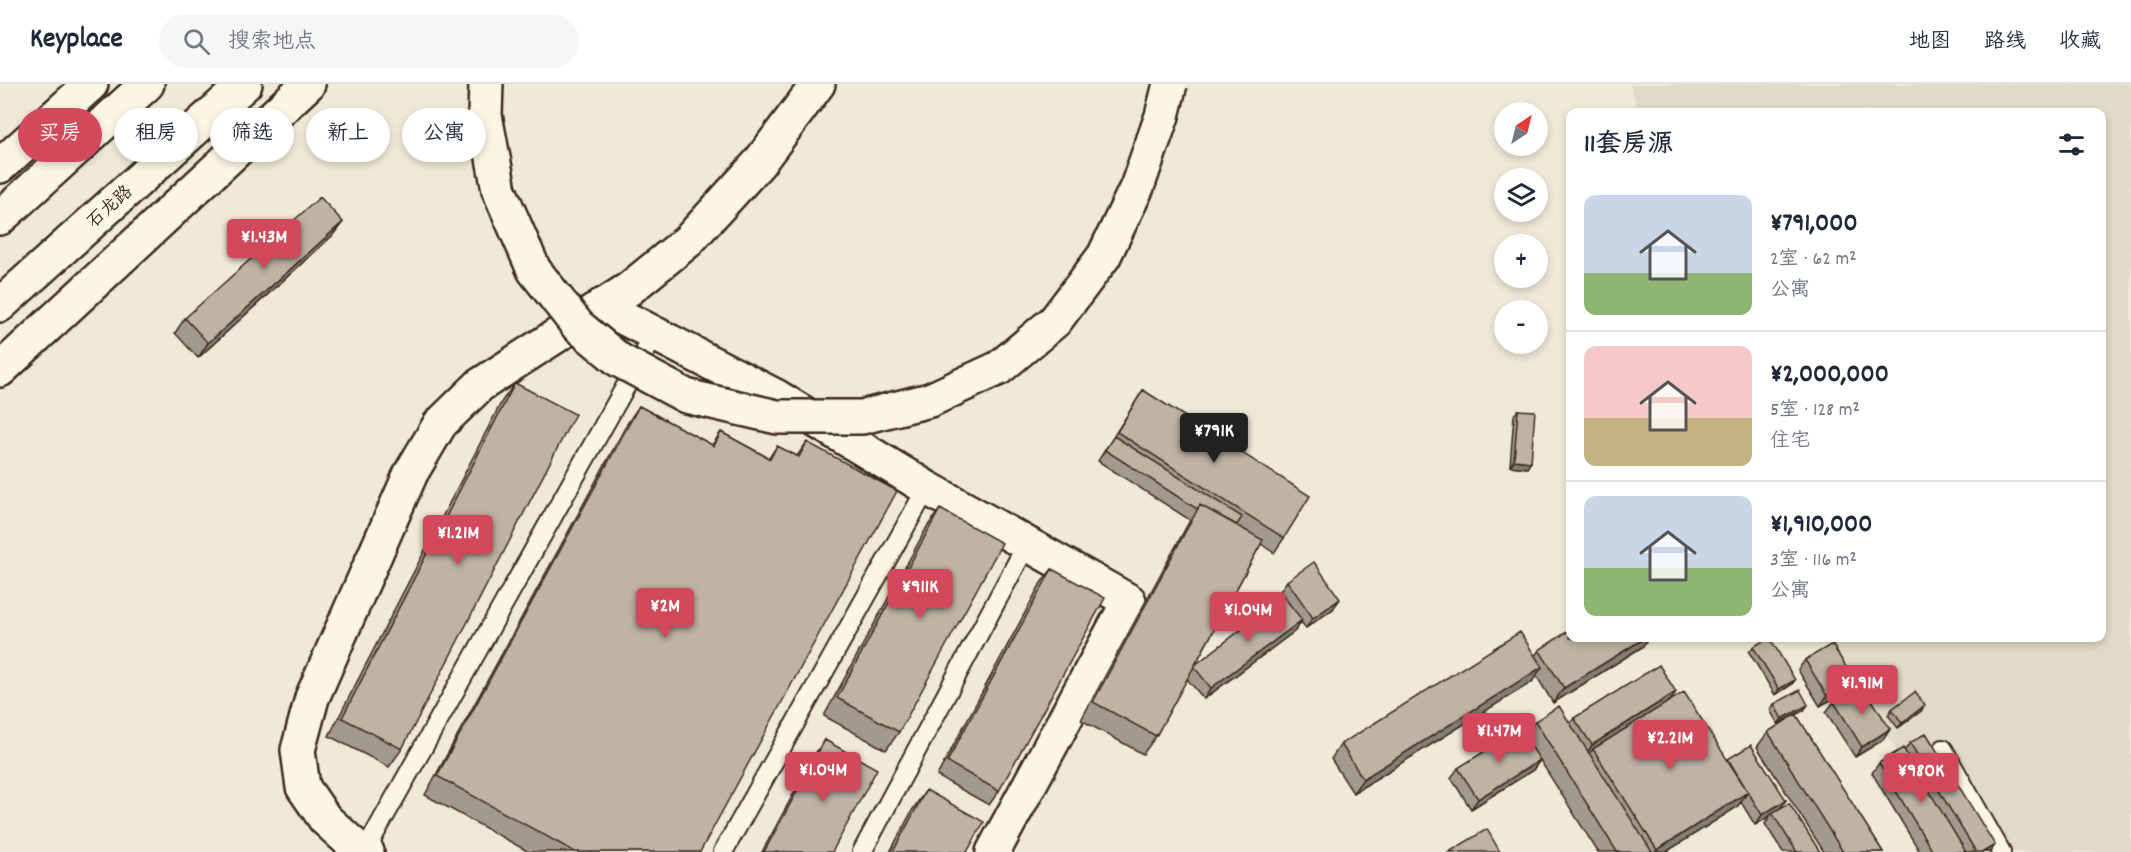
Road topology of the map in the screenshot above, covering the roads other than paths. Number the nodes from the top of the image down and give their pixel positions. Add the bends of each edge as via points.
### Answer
1 (92, 84) edge
2 (147, 84) edge
3 (245, 84) edge
4 (308, 84) edge
5 (486, 84) edge
6 (818, 84) edge
7 (1170, 84) edge
8 (0, 166) edge
9 (0, 218) edge
10 (0, 305) edge
11 (602, 306) junction
12 (655, 334) junction
13 (0, 370) edge
14 (927, 488) junction
15 (1028, 544) junction
16 (1943, 749) dead end
17 (366, 852) edge
18 (723, 852) edge
19 (862, 852) edge
20 (993, 852) edge
21 (2001, 852) edge

1 - 8 street
2 - 9 street
3 - 10 street, 石龙路
4 - 13 street
5 - 7 street, bridge via 485,115 499,190 534,270 578,326 619,360 686,396 777,417 862,417 930,400 999,368 1055,321 1104,256 1137,187
6 - 11 street via 759,163 688,241
11 - 12 street
11 - 17 street via 480,385 440,424 411,473 312,698 298,750 303,787 325,819
12 - 14 street via 777,397
12 - 17 lane
14 - 15 street
14 - 18 lane
15 - 19 lane
15 - 20 street via 1129,601
16 - 21 lane

